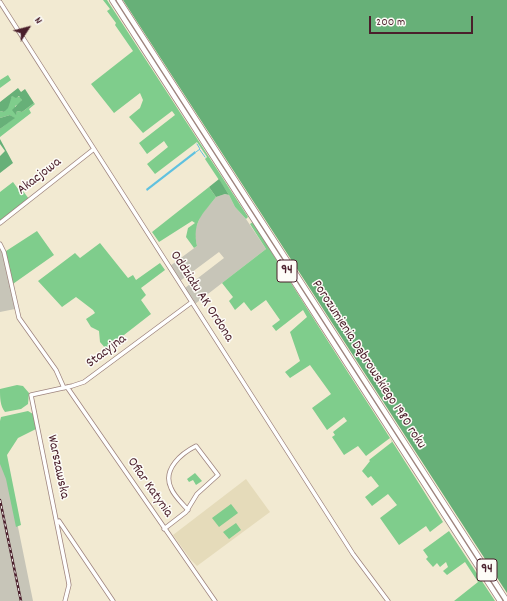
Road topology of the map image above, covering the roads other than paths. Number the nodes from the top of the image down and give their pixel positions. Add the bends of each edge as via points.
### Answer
1 (112, 0) edge
2 (119, 0) edge
3 (0, 2) edge
4 (94, 149) junction
5 (0, 223) edge
6 (0, 244) edge
7 (192, 302) junction
8 (66, 388) junction
9 (32, 400) joint
10 (188, 510) junction
11 (57, 519) junction
12 (164, 529) junction
13 (68, 535) junction
14 (61, 539) junction
15 (65, 601) edge
16 (113, 601) edge
17 (215, 601) edge
18 (388, 601) edge
19 (500, 601) edge
20 (507, 601) edge

1 - 19 main road, Porozumienia Dąbrowskiego 1980 roku / 94
2 - 20 main road, Porozumienia Dąbrowskiego 1980 roku / 94
3 - 4 street, Oddziału AK Ordona
4 - 5 street, Akacjowa
4 - 7 street, Oddziału AK Ordona
6 - 8 street, Ofiar Katynia via 19,318
7 - 8 street, Stacyjna via 90,378
7 - 18 street, Oddziału AK Ordona via 361,566
8 - 9 street, Stacyjna via 31,395
8 - 12 street, Ofiar Katynia
9 - 11 street, Warszawska
10 - 10 street via 197,494 218,475 197,446 176,461 169,477 171,488
10 - 12 street
11 - 13 street, Warszawska
11 - 14 street
12 - 17 street, Ofiar Katynia
13 - 14 street
13 - 16 street, Warszawska
14 - 15 street via 69,585

